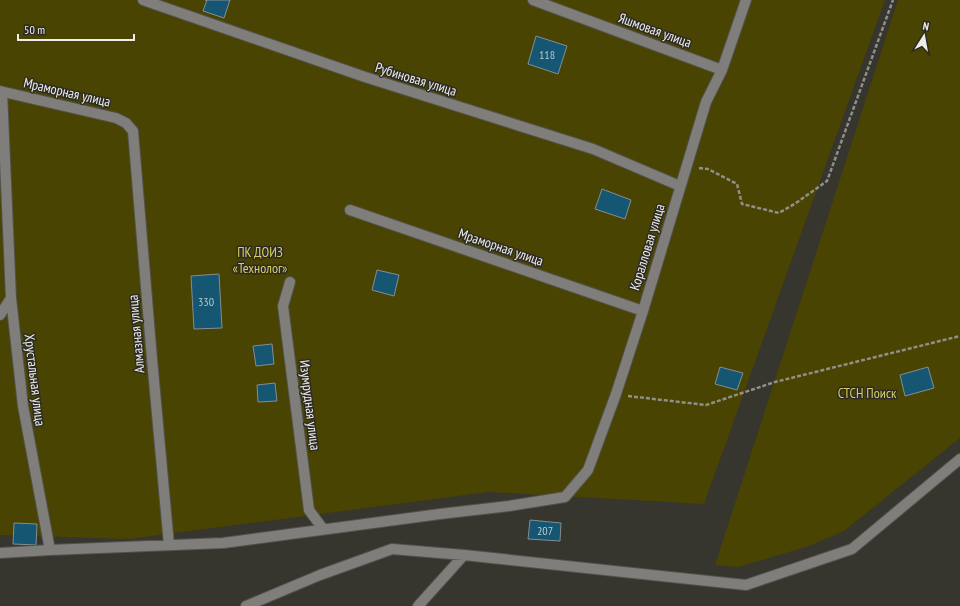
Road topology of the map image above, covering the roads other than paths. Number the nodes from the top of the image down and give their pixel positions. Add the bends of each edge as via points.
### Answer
1 (143, 0) edge
2 (533, 0) edge
3 (746, 0) edge
4 (722, 70) junction
5 (1, 91) edge
6 (126, 123) joint
7 (680, 186) junction
8 (350, 210) dead end
9 (290, 282) dead end
10 (11, 298) junction
11 (643, 311) junction
12 (0, 315) edge
13 (960, 460) edge
14 (323, 529) junction
15 (169, 545) junction
16 (50, 550) junction
17 (0, 552) edge
18 (464, 555) junction
19 (246, 606) edge
20 (418, 606) edge

1 - 7 street, Рубиновая улица via 366,78 593,149
2 - 4 street, Яшмовая улица
3 - 4 street, Коралловая улица
4 - 7 street, Коралловая улица via 706,102
5 - 6 street, Мраморная улица via 116,118
5 - 10 street, Хрустальная улица
6 - 15 street, Алмазная улица via 133,131
7 - 11 street, Коралловая улица
8 - 11 street, Мраморная улица
9 - 14 street, Изумрудная улица via 283,306 308,502 310,510
10 - 12 street
10 - 16 street, Хрустальная улица via 23,406
11 - 14 street, Коралловая улица via 588,470 565,497
13 - 18 street via 852,549 746,585
14 - 15 street via 223,543
15 - 16 street
16 - 17 street
18 - 19 street via 392,549
18 - 20 street

